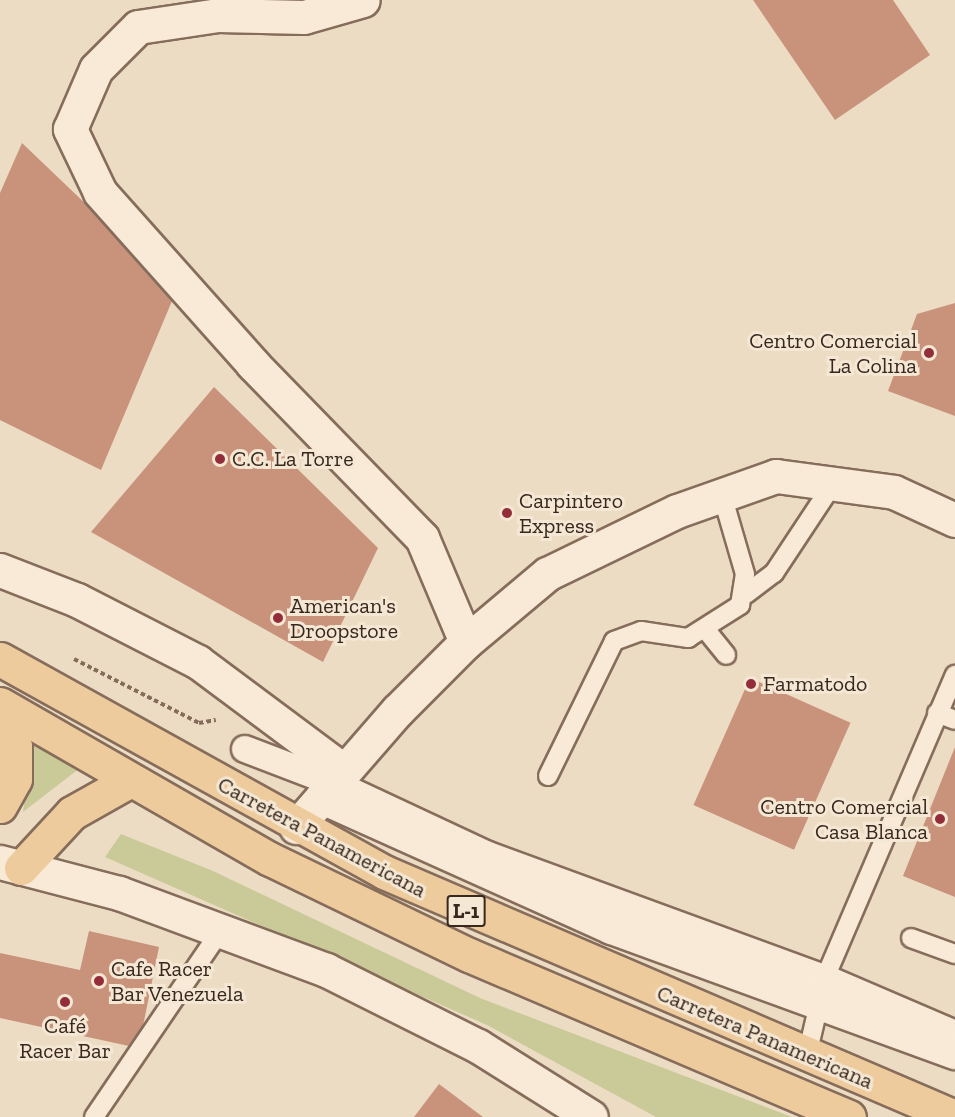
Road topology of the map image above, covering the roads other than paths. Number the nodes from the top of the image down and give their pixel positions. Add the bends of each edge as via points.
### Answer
1 (363, 0) edge
2 (833, 484) junction
3 (722, 495) junction
4 (955, 520) edge
5 (0, 570) edge
6 (746, 594) junction
7 (705, 630) junction
8 (466, 642) junction
9 (726, 655) dead end
10 (0, 659) edge
11 (955, 675) edge
12 (0, 704) edge
13 (938, 713) junction
14 (0, 717) edge
15 (955, 720) edge
16 (244, 749) dead end
17 (548, 776) dead end
18 (129, 781) junction
19 (333, 784) junction
20 (0, 806) edge
21 (296, 827) junction
22 (10, 865) edge
23 (222, 929) junction
24 (911, 938) dead end
25 (955, 954) edge
26 (823, 989) junction
27 (955, 1034) edge
28 (955, 1052) edge
29 (807, 1055) junction
30 (94, 1117) edge
31 (591, 1117) edge
32 (849, 1117) edge
33 (955, 1117) edge

1 - 8 street via 304,17 218,15 138,27 96,69 70,129 100,192 253,364 422,538
2 - 3 street via 776,476
2 - 4 street via 894,492
2 - 6 lane via 774,573
3 - 6 lane
3 - 8 street via 547,574
5 - 19 street via 77,600 198,662
6 - 7 lane
7 - 9 lane
7 - 17 lane via 688,638 641,631 614,641
8 - 19 street
10 - 21 main road, Carretera Panamericana / L-1
11 - 13 lane
12 - 18 main road, Carretera Panamericana / L-1
13 - 15 lane
13 - 26 lane
14 - 20 main road via 15,746 15,780
16 - 19 street
18 - 22 main road via 72,813
18 - 32 main road, Carretera Panamericana / L-1 via 270,859 469,955
19 - 21 street
19 - 26 street via 611,927
21 - 29 main road, Carretera Panamericana / L-1 via 484,919
22 - 23 street via 120,892
23 - 30 lane
23 - 31 street via 326,970 478,1046
24 - 25 lane
26 - 27 street
26 - 28 street
26 - 29 lane
29 - 33 main road, Carretera Panamericana / L-1

